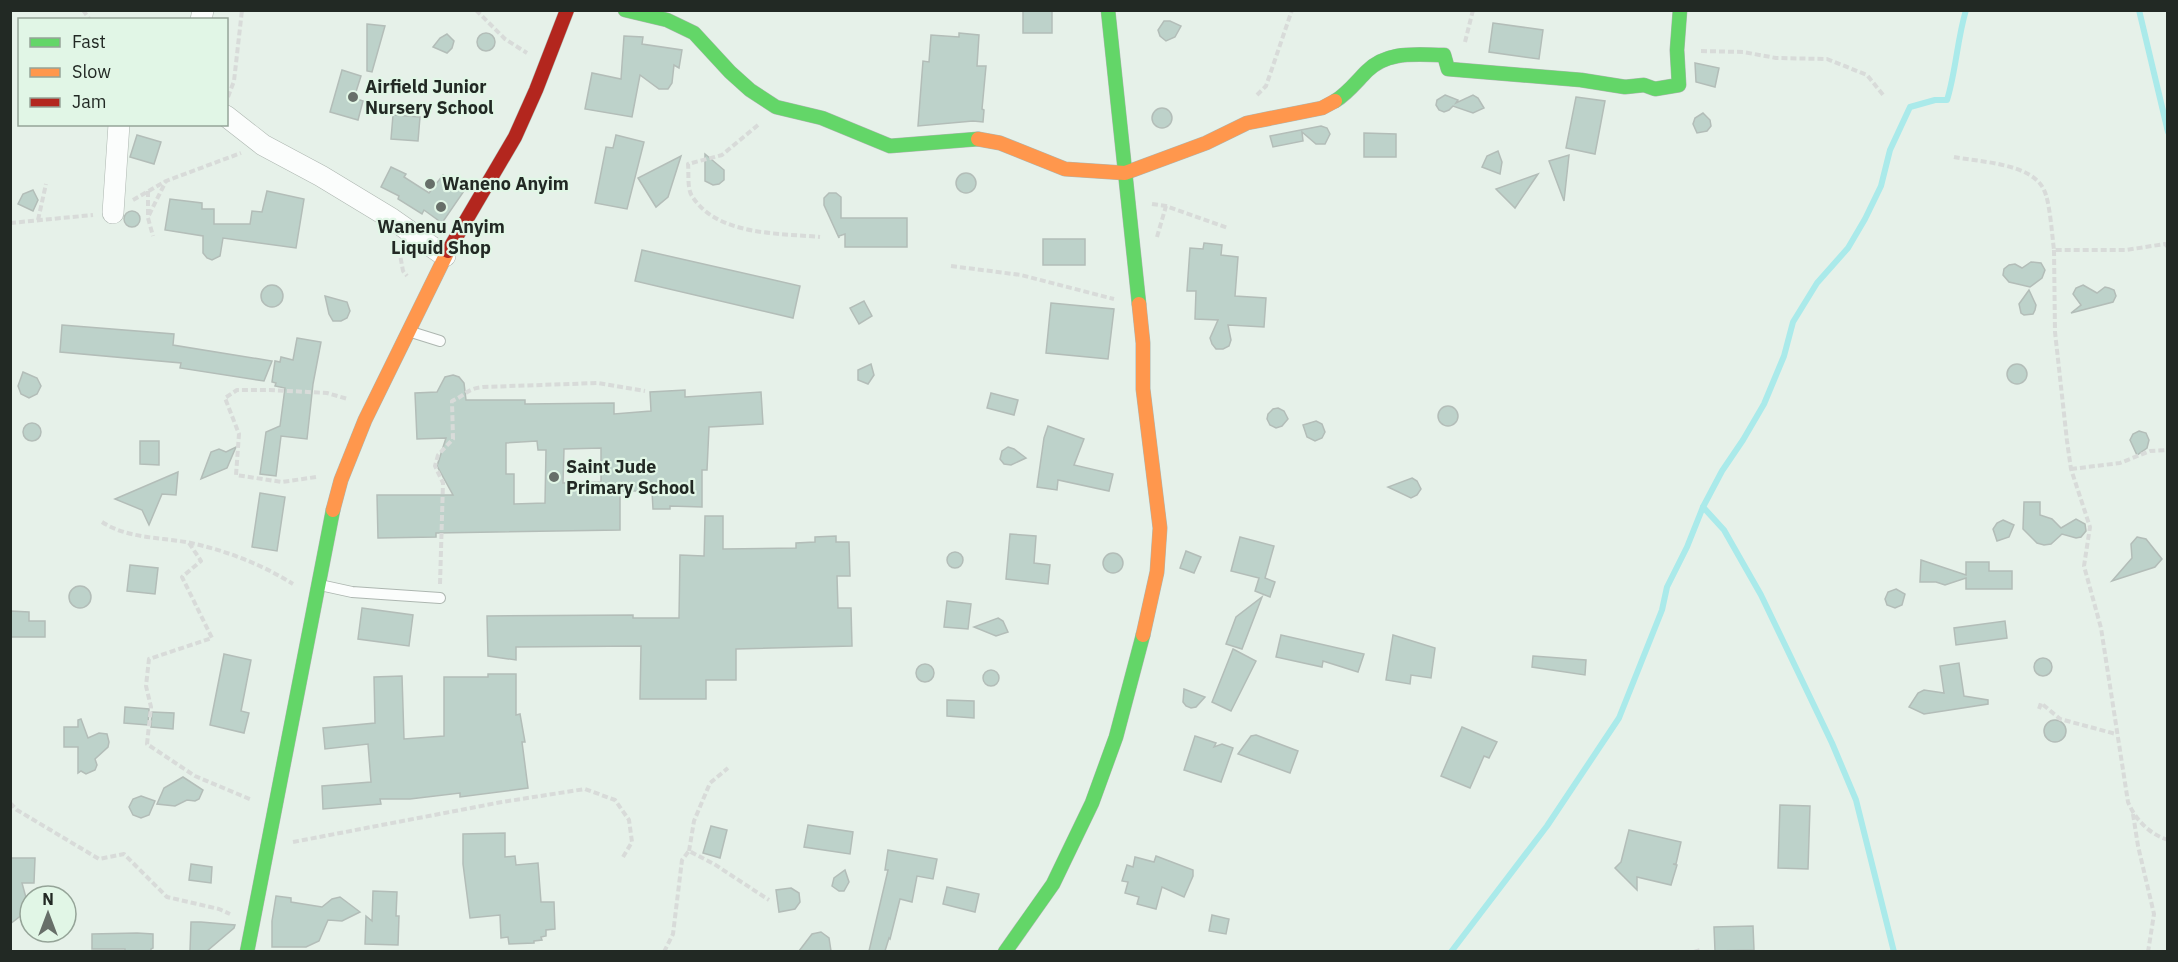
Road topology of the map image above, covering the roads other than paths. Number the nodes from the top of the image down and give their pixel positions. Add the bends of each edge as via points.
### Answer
1 (567, 10) edge
2 (625, 10) edge
3 (1108, 10) edge
4 (1680, 10) edge
5 (228, 118) edge
6 (119, 126) edge
7 (1125, 173) junction
8 (113, 213) road end
9 (445, 256) junction
10 (408, 331) junction
11 (440, 341) dead end
12 (318, 592) junction
13 (440, 598) road end
14 (247, 951) edge
15 (1005, 951) edge

1 - 9 street via 548,66 516,134
2 - 7 street via 667,20 694,33 730,72 776,107 822,118 890,146 975,138 1000,143 1065,169
3 - 7 street
4 - 7 street via 1679,85 1655,90 1644,85 1625,87 1448,69 1444,55 1399,55 1373,65 1340,98 1322,108 1247,123
5 - 9 street via 263,145 392,219
6 - 8 street
7 - 15 street via 1143,343 1143,389 1161,528 1157,572 1116,737 1092,803 1053,884
9 - 10 street
10 - 11 lane
10 - 12 street via 343,473
12 - 13 lane
12 - 14 street

